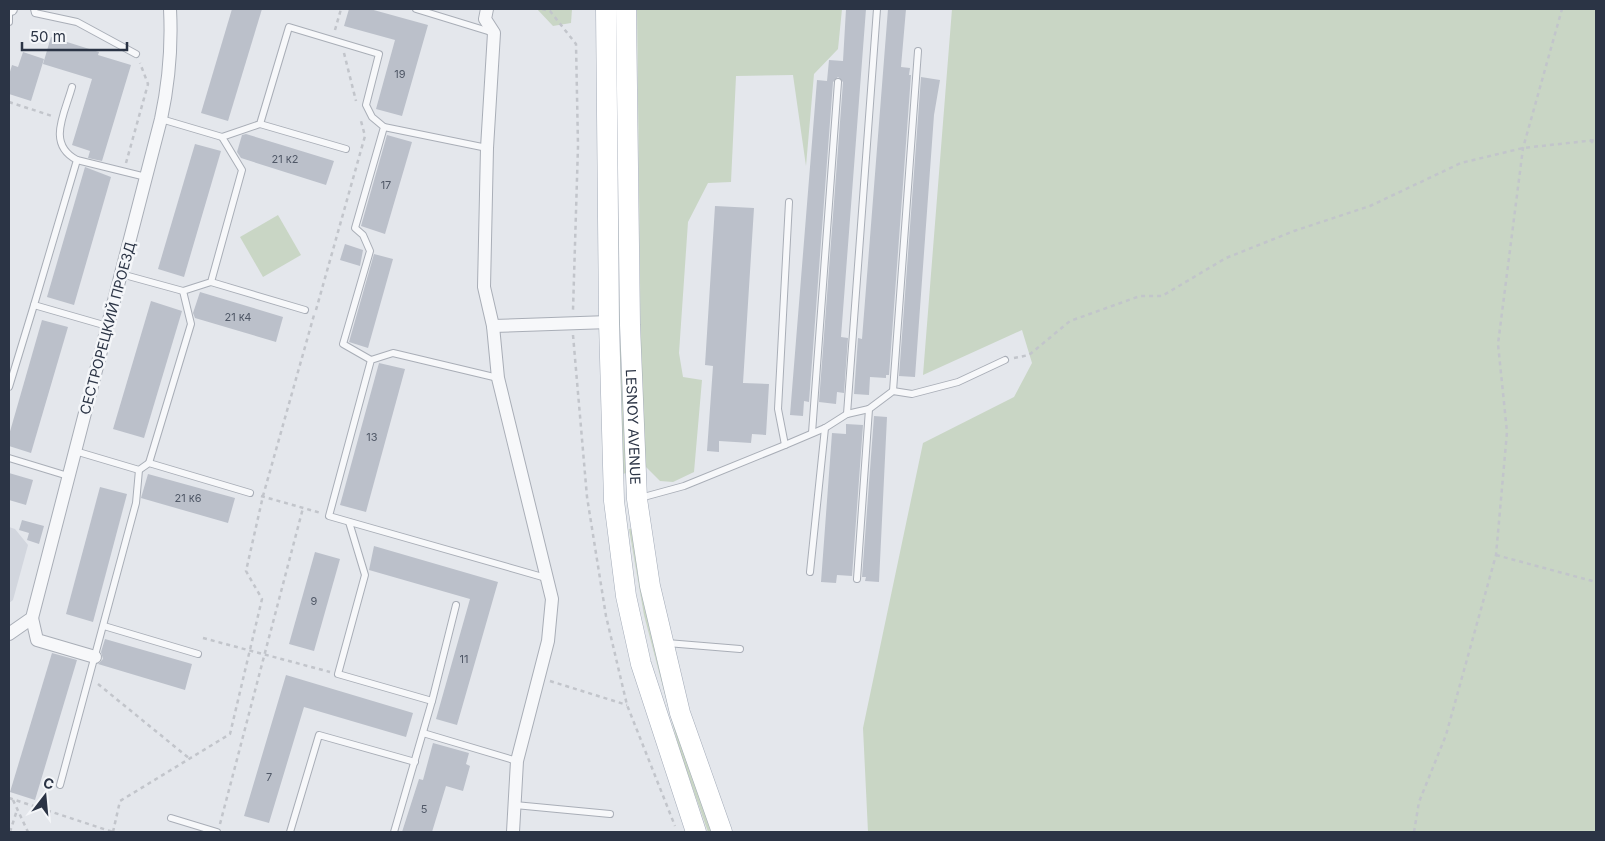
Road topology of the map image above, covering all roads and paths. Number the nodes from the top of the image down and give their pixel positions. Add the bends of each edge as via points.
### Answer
1 (10, 9) edge
2 (34, 9) edge
3 (170, 9) edge
4 (341, 9) edge
5 (416, 9) edge
6 (487, 9) edge
7 (542, 9) edge
8 (551, 9) edge
9 (606, 9) edge
10 (626, 9) edge
11 (877, 9) edge
12 (1562, 9) edge
13 (9, 22) edge
14 (494, 33) junction
15 (332, 40) junction
16 (918, 51) dead end
17 (136, 54) joint
18 (838, 82) dead end
19 (72, 87) dead end
20 (9, 102) edge
21 (358, 107) dead end
22 (360, 117) dead end
23 (63, 119) junction
24 (161, 119) junction
25 (260, 124) junction
26 (384, 127) junction
27 (222, 137) junction
28 (1590, 140) junction
29 (1596, 140) edge
30 (1596, 146) edge
31 (488, 148) junction
32 (1524, 148) junction
33 (346, 149) dead end
34 (77, 160) junction
35 (123, 171) junction
36 (146, 177) junction
37 (789, 202) dead end
38 (121, 274) junction
39 (211, 282) junction
40 (183, 291) junction
41 (34, 305) junction
42 (305, 310) dead end
43 (609, 322) junction
44 (107, 326) junction
45 (493, 326) junction
46 (371, 360) junction
47 (1005, 360) joint
48 (498, 378) junction
49 (9, 387) edge
50 (894, 391) junction
51 (869, 409) junction
52 (847, 414) junction
53 (825, 428) junction
54 (812, 433) junction
55 (785, 445) junction
56 (75, 451) junction
57 (9, 458) edge
58 (149, 463) junction
59 (139, 470) junction
60 (68, 476) junction
61 (250, 492) joint
62 (262, 496) junction
63 (637, 499) junction
64 (614, 501) junction
65 (303, 508) junction
66 (329, 516) junction
67 (349, 522) junction
68 (1496, 555) junction
69 (810, 572) dead end
70 (548, 578) junction
71 (857, 579) dead end
72 (1596, 582) edge
73 (456, 605) dead end
74 (32, 618) junction
75 (104, 626) junction
76 (9, 634) edge
77 (203, 638) dead end
78 (664, 643) junction
79 (740, 648) dead end
80 (250, 651) junction
81 (198, 654) dead end
82 (265, 654) junction
83 (95, 657) junction
84 (338, 674) junction
85 (89, 676) junction
86 (540, 678) junction
87 (432, 701) junction
88 (627, 705) dead end
89 (423, 732) junction
90 (190, 759) junction
91 (518, 760) junction
92 (415, 762) junction
93 (60, 785) dead end
94 (9, 798) edge
95 (13, 800) junction
96 (516, 805) junction
97 (17, 810) junction
98 (610, 814) dead end
99 (171, 818) dead end
100 (10, 832) edge
101 (28, 832) edge
102 (113, 832) edge
103 (217, 832) edge
104 (290, 832) edge
105 (394, 832) edge
106 (513, 832) edge
107 (696, 832) edge
108 (722, 832) edge
109 (1414, 832) edge

1 - 13 lane
2 - 17 lane via 35,13 77,22
3 - 24 street, СЕСТРОРЕЦКИЙ ПРОЕЗД via 172,43
4 - 15 path
5 - 14 lane
6 - 14 street via 485,18
7 - 8 path
9 - 43 main road, LESNOY AVENUE
10 - 63 main road, LESNOY AVENUE via 630,325
11 - 52 lane
12 - 32 path
14 - 31 street
15 - 21 path via 344,50
15 - 25 lane via 289,27
15 - 26 lane via 379,54 366,105 372,117
16 - 50 lane
17 - 35 path via 148,84
18 - 54 lane
19 - 23 lane
20 - 23 path
22 - 62 path via 365,136
23 - 34 lane via 58,136 68,155
24 - 27 lane
24 - 36 street, СЕСТРОРЕЦКИЙ ПРОЕЗД
25 - 27 lane
25 - 33 lane
26 - 31 lane
26 - 46 lane via 355,228 363,235 370,251 343,344
27 - 39 lane via 242,170
28 - 29 path
28 - 30 path
28 - 32 path
31 - 45 street via 484,287
32 - 47 path via 1461,163 1370,206 1226,258 1162,296 1140,296 1070,321 1029,355
32 - 68 path via 1498,344 1507,432
34 - 35 lane
34 - 41 lane
35 - 36 lane
36 - 38 street, СЕСТРОРЕЦКИЙ ПРОЕЗД
37 - 55 lane via 778,409
38 - 40 lane
38 - 44 street, СЕСТРОРЕЦКИЙ ПРОЕЗД
39 - 40 lane
39 - 42 lane
40 - 58 lane via 191,324
41 - 44 lane
41 - 49 lane
43 - 45 street
43 - 64 main road, LESNOY AVENUE
44 - 56 street, СЕСТРОРЕЦКИЙ ПРОЕЗД
45 - 48 street
46 - 48 lane via 393,353
46 - 66 lane
47 - 50 lane via 958,382 912,394
48 - 70 street
50 - 51 lane
51 - 52 lane
51 - 71 lane
52 - 53 lane
53 - 54 lane
53 - 69 lane
54 - 55 lane
55 - 63 lane via 684,486
56 - 59 lane
56 - 60 street, СЕСТРОРЕЦКИЙ ПРОЕЗД
57 - 60 lane
58 - 59 lane
58 - 61 lane
59 - 75 lane via 136,503
60 - 74 street, СЕСТРОРЕЦКИЙ ПРОЕЗД
61 - 62 path
62 - 65 path
62 - 80 path via 246,571 262,599
63 - 64 main road
63 - 78 main road, LESNOY AVENUE via 650,586
64 - 107 main road, LESNOY AVENUE via 626,596 641,664
65 - 66 path
65 - 82 path
66 - 67 lane
67 - 70 lane
67 - 84 lane via 365,576
68 - 72 path
68 - 109 path via 1446,735 1419,802
70 - 86 street via 552,599
73 - 87 lane
74 - 76 street
74 - 83 street via 37,640
75 - 81 lane
75 - 83 lane
77 - 80 path
78 - 79 lane
78 - 108 main road, LESNOY AVENUE via 680,713
80 - 82 path
80 - 90 path via 230,734
82 - 84 path
82 - 103 path
83 - 85 lane
84 - 87 lane
85 - 90 path
85 - 93 lane
86 - 88 path
86 - 91 street
87 - 89 lane
89 - 91 lane
89 - 92 lane
90 - 102 path via 120,801
91 - 96 street
92 - 104 lane via 319,735
92 - 105 lane
94 - 95 path
95 - 97 path
95 - 102 path
96 - 98 lane
96 - 106 street
97 - 100 path
97 - 101 path
99 - 103 lane

